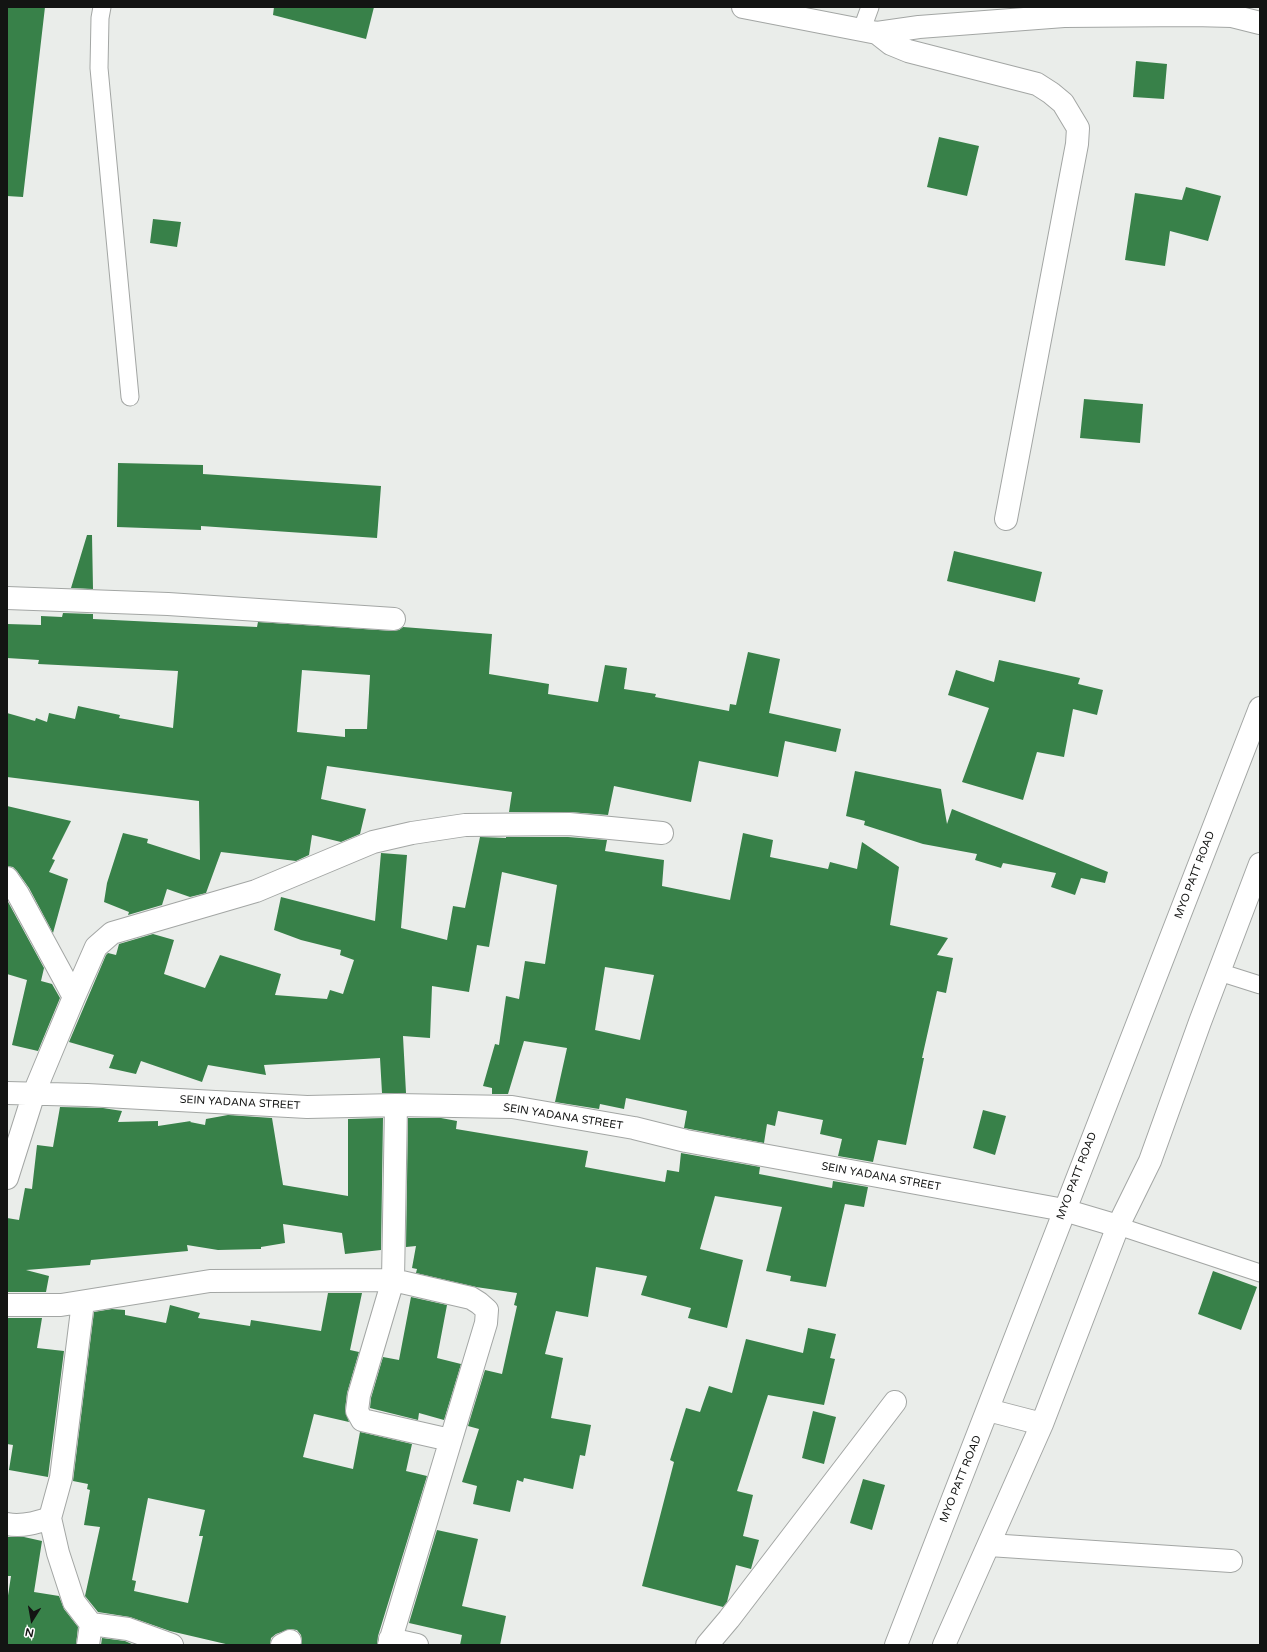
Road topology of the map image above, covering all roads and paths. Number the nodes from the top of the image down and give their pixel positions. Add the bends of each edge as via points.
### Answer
1 (102, 7) edge
2 (743, 7) edge
3 (870, 7) edge
4 (1260, 23) edge
5 (869, 31) junction
6 (130, 398) dead end
7 (1006, 518) dead end
8 (7, 598) edge
9 (394, 619) dead end
10 (1260, 708) edge
11 (662, 834) dead end
12 (1260, 864) edge
13 (7, 878) edge
14 (1219, 972) junction
15 (1260, 985) edge
16 (74, 997) junction
17 (7, 1093) edge
18 (34, 1093) junction
19 (396, 1105) junction
20 (7, 1178) edge
21 (1064, 1210) junction
22 (1118, 1226) junction
23 (1260, 1273) edge
24 (393, 1280) junction
25 (83, 1302) junction
26 (7, 1305) edge
27 (895, 1402) dead end
28 (988, 1410) junction
29 (1042, 1424) junction
30 (450, 1440) junction
31 (50, 1518) junction
32 (7, 1524) edge
33 (989, 1545) junction
34 (1231, 1561) dead end
35 (89, 1635) edge
36 (389, 1642) edge
37 (172, 1645) edge
38 (417, 1645) edge
39 (707, 1645) edge
40 (896, 1645) edge
41 (944, 1645) edge

1 - 6 lane via 99,68
2 - 5 street
3 - 5 lane
4 - 5 street via 1232,16 1064,16
5 - 7 street via 908,51 1037,84 1063,103 1078,128
8 - 9 street via 168,604
10 - 21 street, MYO PATT ROAD
11 - 16 street via 569,824 465,825 373,842 256,891 112,934 96,947
12 - 14 street
13 - 16 street
14 - 15 lane
14 - 22 street via 1150,1161
16 - 18 street
17 - 18 street, SEIN YADANA STREET
18 - 19 street, SEIN YADANA STREET via 307,1107
18 - 20 street
19 - 21 street, SEIN YADANA STREET via 512,1107
19 - 24 street
21 - 22 street, SEIN YADANA STREET
21 - 28 street, MYO PATT ROAD
22 - 23 lane
22 - 29 street
24 - 25 street via 210,1281
24 - 30 street via 471,1298 487,1310 486,1323
24 - 30 street via 359,1395 357,1411 362,1420
25 - 26 street via 61,1305
25 - 31 street via 61,1478
27 - 39 street
28 - 29 street
28 - 40 street, MYO PATT ROAD
29 - 33 street
30 - 36 street
31 - 32 street via 15,1526
31 - 35 street via 74,1602
33 - 34 street
33 - 41 street
35 - 37 street via 128,1629
36 - 38 street

